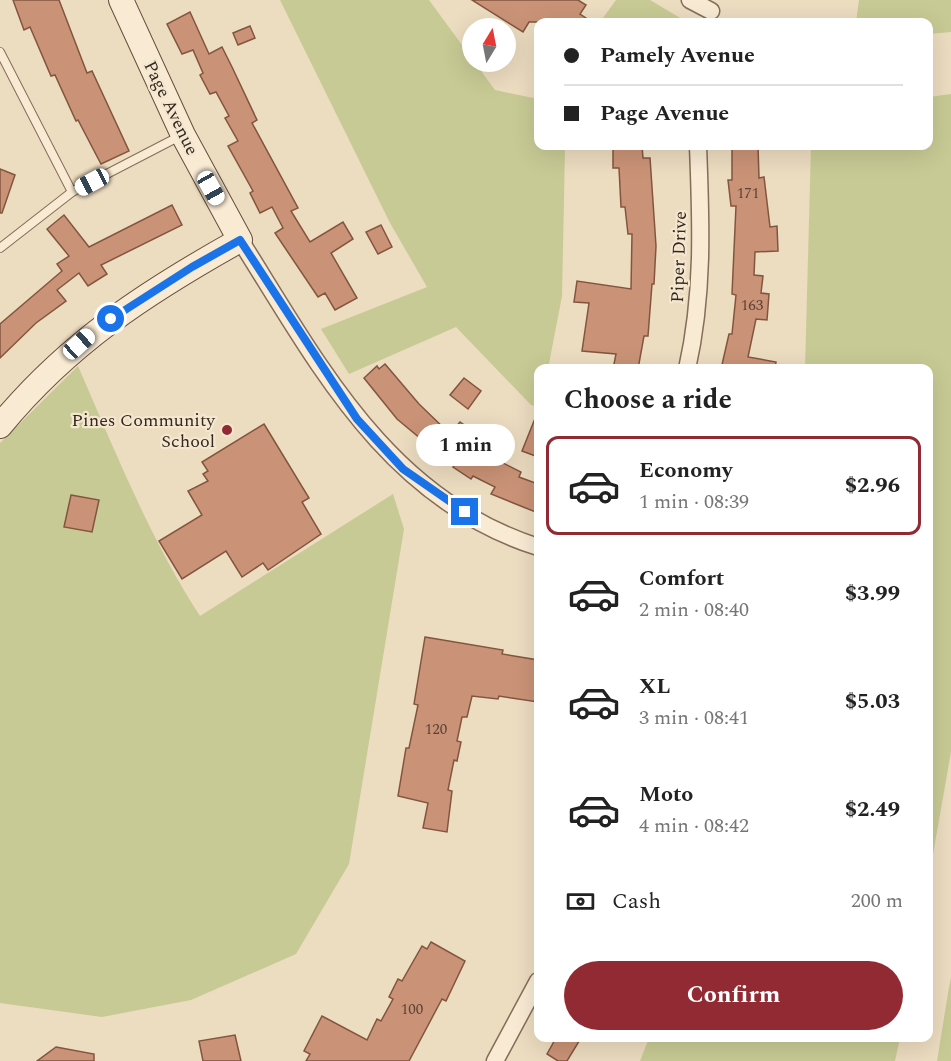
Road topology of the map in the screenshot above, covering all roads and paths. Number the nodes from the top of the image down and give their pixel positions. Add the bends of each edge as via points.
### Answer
1 (121, 0) edge
2 (690, 0) edge
3 (711, 11) edge
4 (0, 52) edge
5 (183, 135) junction
6 (698, 150) edge
7 (72, 192) junction
8 (240, 240) junction
9 (0, 248) edge
10 (688, 364) edge
11 (0, 426) edge
12 (534, 545) edge
13 (534, 989) edge
14 (495, 1061) edge

1 - 5 street, Page Avenue
2 - 3 street
4 - 7 lane
5 - 7 lane
5 - 8 street, Page Avenue
6 - 10 street, Piper Drive via 702,255
7 - 9 lane
8 - 11 street via 144,295 94,331 48,372
8 - 12 street, Page Avenue via 342,399 387,453 419,481 465,512
13 - 14 street

